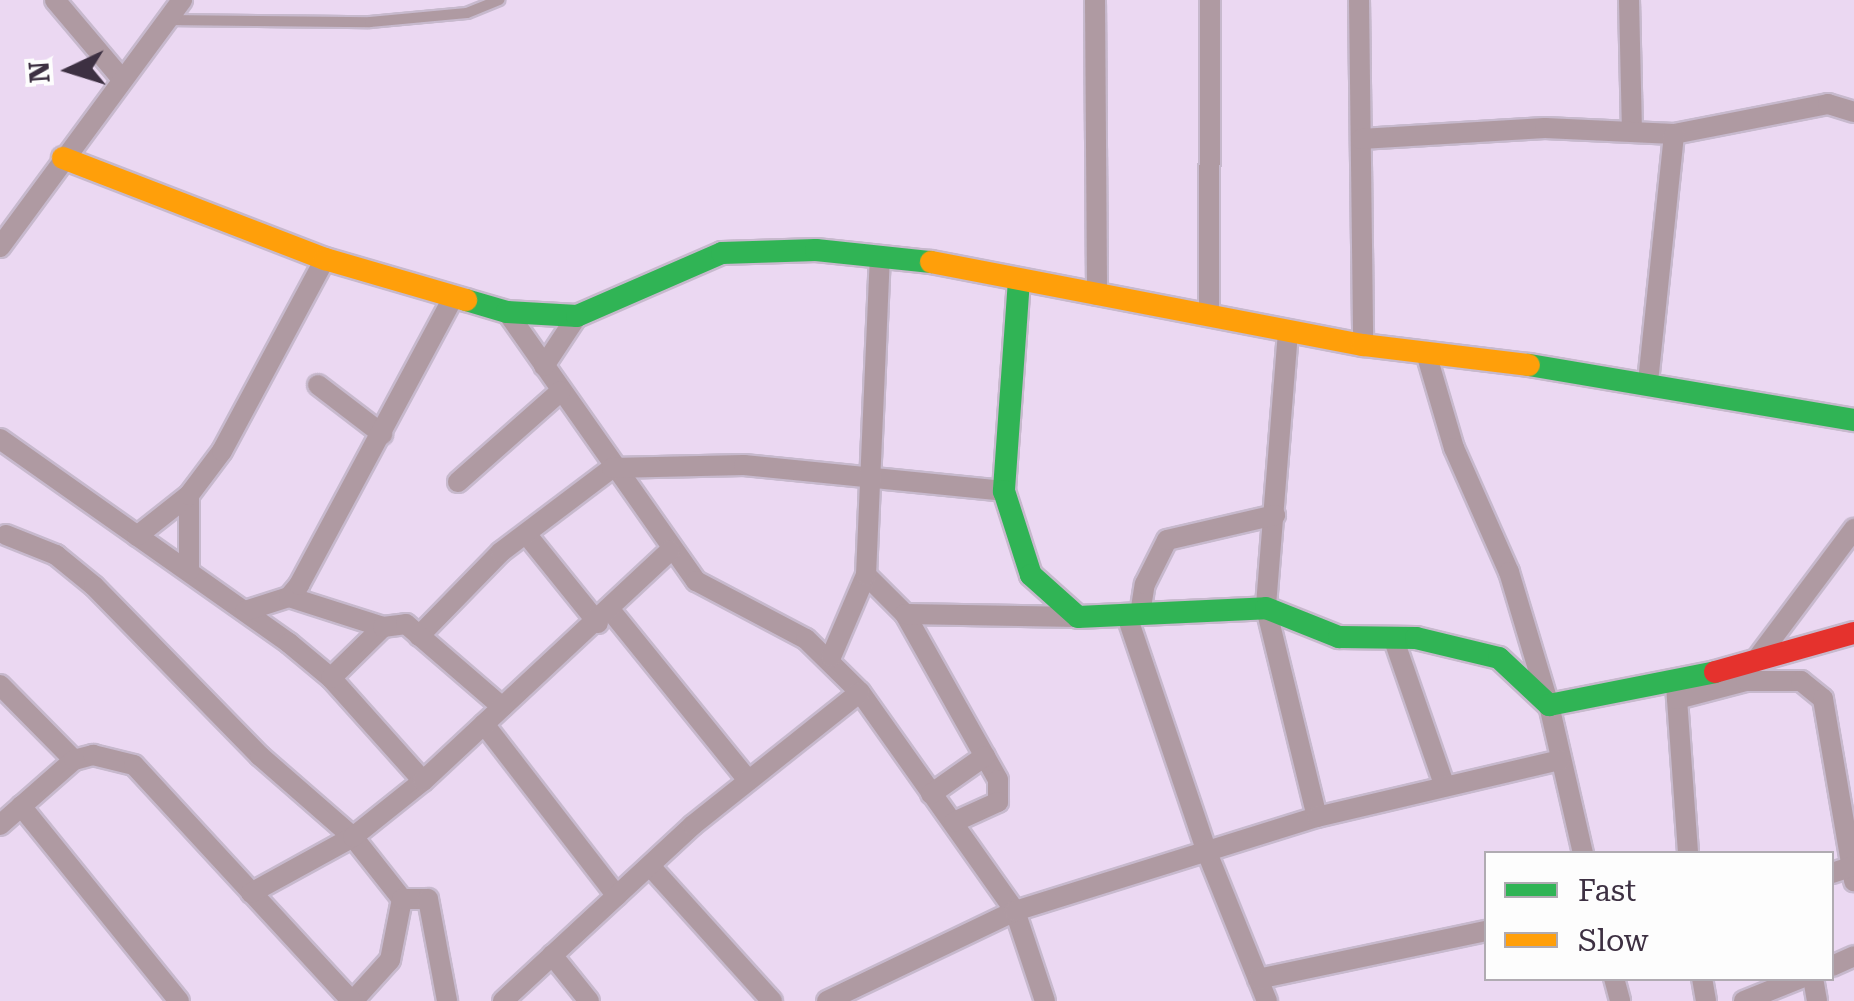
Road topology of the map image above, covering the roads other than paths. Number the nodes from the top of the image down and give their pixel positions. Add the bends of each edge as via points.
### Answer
1 (55, 0) edge
2 (182, 0) edge
3 (498, 0) edge
4 (1094, 0) edge
5 (1210, 0) edge
6 (1359, 0) edge
7 (1629, 0) edge
8 (166, 20) junction
9 (120, 77) junction
10 (1854, 112) edge
11 (1632, 130) junction
12 (1674, 134) junction
13 (1361, 139) junction
14 (63, 158) junction
15 (0, 246) edge
16 (880, 257) junction
17 (325, 259) junction
18 (1019, 280) junction
19 (1097, 296) junction
20 (454, 298) junction
21 (506, 312) junction
22 (577, 316) junction
23 (1208, 316) junction
24 (1288, 332) junction
25 (1363, 345) junction
26 (1426, 353) junction
27 (544, 366) junction
28 (1648, 382) junction
29 (318, 385) dead end
30 (561, 391) junction
31 (1854, 420) edge
32 (382, 434) junction
33 (0, 440) edge
34 (612, 468) junction
35 (872, 476) junction
36 (458, 482) dead end
37 (1004, 492) junction
38 (188, 495) junction
39 (1275, 515) junction
40 (1854, 529) edge
41 (6, 535) dead end
42 (527, 535) junction
43 (137, 536) junction
44 (670, 551) junction
45 (189, 572) junction
46 (866, 575) junction
47 (289, 597) junction
48 (1266, 608) junction
49 (1797, 610) junction
50 (245, 611) junction
51 (904, 614) junction
52 (1134, 615) junction
53 (605, 617) junction
54 (1078, 617) junction
55 (383, 627) junction
56 (1854, 632) edge
57 (419, 636) junction
58 (1394, 640) junction
59 (1811, 645) junction
60 (831, 657) junction
61 (1756, 660) junction
62 (331, 678) junction
63 (0, 685) edge
64 (1676, 691) junction
65 (860, 692) junction
66 (1549, 705) junction
67 (502, 707) junction
68 (484, 724) junction
69 (1845, 753) edge
70 (985, 756) junction
71 (74, 760) junction
72 (1560, 760) junction
73 (423, 780) junction
74 (748, 780) junction
75 (1444, 784) junction
76 (931, 794) junction
77 (21, 806) junction
78 (1318, 817) junction
79 (954, 822) junction
80 (0, 825) edge
81 (354, 837) junction
82 (1206, 850) junction
83 (1582, 851) edge
84 (1688, 851) edge
85 (650, 866) junction
86 (1846, 874) edge
87 (251, 893) junction
88 (617, 896) junction
89 (402, 899) junction
90 (1015, 911) junction
91 (1484, 931) edge
92 (552, 954) junction
93 (1258, 979) junction
94 (1794, 981) edge
95 (179, 1001) edge
96 (353, 1001) edge
97 (447, 1001) edge
98 (503, 1001) edge
99 (589, 1001) edge
100 (772, 1001) edge
101 (828, 1001) edge
102 (1046, 1001) edge
103 (1267, 1001) edge
104 (1744, 1001) edge

1 - 9 street
2 - 8 street
3 - 8 lane via 467,13 370,22
4 - 19 street
5 - 23 street
6 - 13 street
7 - 11 street
8 - 9 street
9 - 14 street
10 - 12 street via 1828,104
11 - 12 street
11 - 13 street
12 - 28 street
13 - 25 street
14 - 15 street
14 - 17 street
16 - 18 street
16 - 22 street via 722,253
16 - 35 street
17 - 20 street
17 - 38 street via 222,451
18 - 19 street
18 - 37 street
19 - 23 street
20 - 21 street
20 - 32 street
21 - 22 street
21 - 27 street
22 - 27 street
23 - 24 street
24 - 25 street
24 - 39 street
25 - 26 street
26 - 28 street
26 - 66 street via 1454,448 1508,572
27 - 30 street
28 - 31 street
29 - 32 street
30 - 34 street
30 - 36 street
32 - 47 street
33 - 43 street
34 - 35 street via 744,465
34 - 42 street
34 - 44 street
35 - 37 street
35 - 46 street
37 - 54 street via 1032,575
38 - 43 street
38 - 45 street
39 - 48 street
39 - 52 street via 1167,540
40 - 49 street
41 - 81 street via 56,555 94,586 260,756
42 - 53 street
42 - 57 street via 500,552
43 - 45 street
44 - 53 street
44 - 60 street via 723,601
45 - 50 street
46 - 51 street
46 - 60 street
47 - 50 street
47 - 55 street
48 - 52 street
48 - 58 street via 1338,636
48 - 78 street
49 - 59 street
49 - 61 street
50 - 62 street
51 - 54 street
51 - 70 street
52 - 54 street
52 - 82 street
53 - 67 street
53 - 74 street
55 - 57 street via 406,624
55 - 62 street
56 - 59 street
57 - 67 street
58 - 66 street via 1454,644 1498,658
58 - 75 street
59 - 61 street
60 - 65 street
61 - 64 street
62 - 73 street
63 - 71 street
64 - 66 street
64 - 69 street via 1746,680 1801,681 1823,698
64 - 84 street
65 - 74 street
65 - 76 street
66 - 72 street
67 - 68 street
68 - 73 street
68 - 88 street
69 - 86 street
70 - 76 street
70 - 79 street via 998,780 998,802
71 - 77 street
71 - 87 street via 93,755 134,765
72 - 75 street
72 - 83 street
73 - 81 street
74 - 85 street
75 - 78 street
76 - 79 street
77 - 80 street
77 - 95 street
78 - 82 street
79 - 90 street
81 - 87 street
81 - 89 street
82 - 90 street
82 - 93 street
85 - 88 street
85 - 100 street
87 - 96 street
88 - 92 street
89 - 96 street via 390,960
89 - 97 street via 428,899
90 - 101 street
90 - 102 street
91 - 93 street
92 - 98 street
92 - 99 street
93 - 103 street
94 - 104 street

